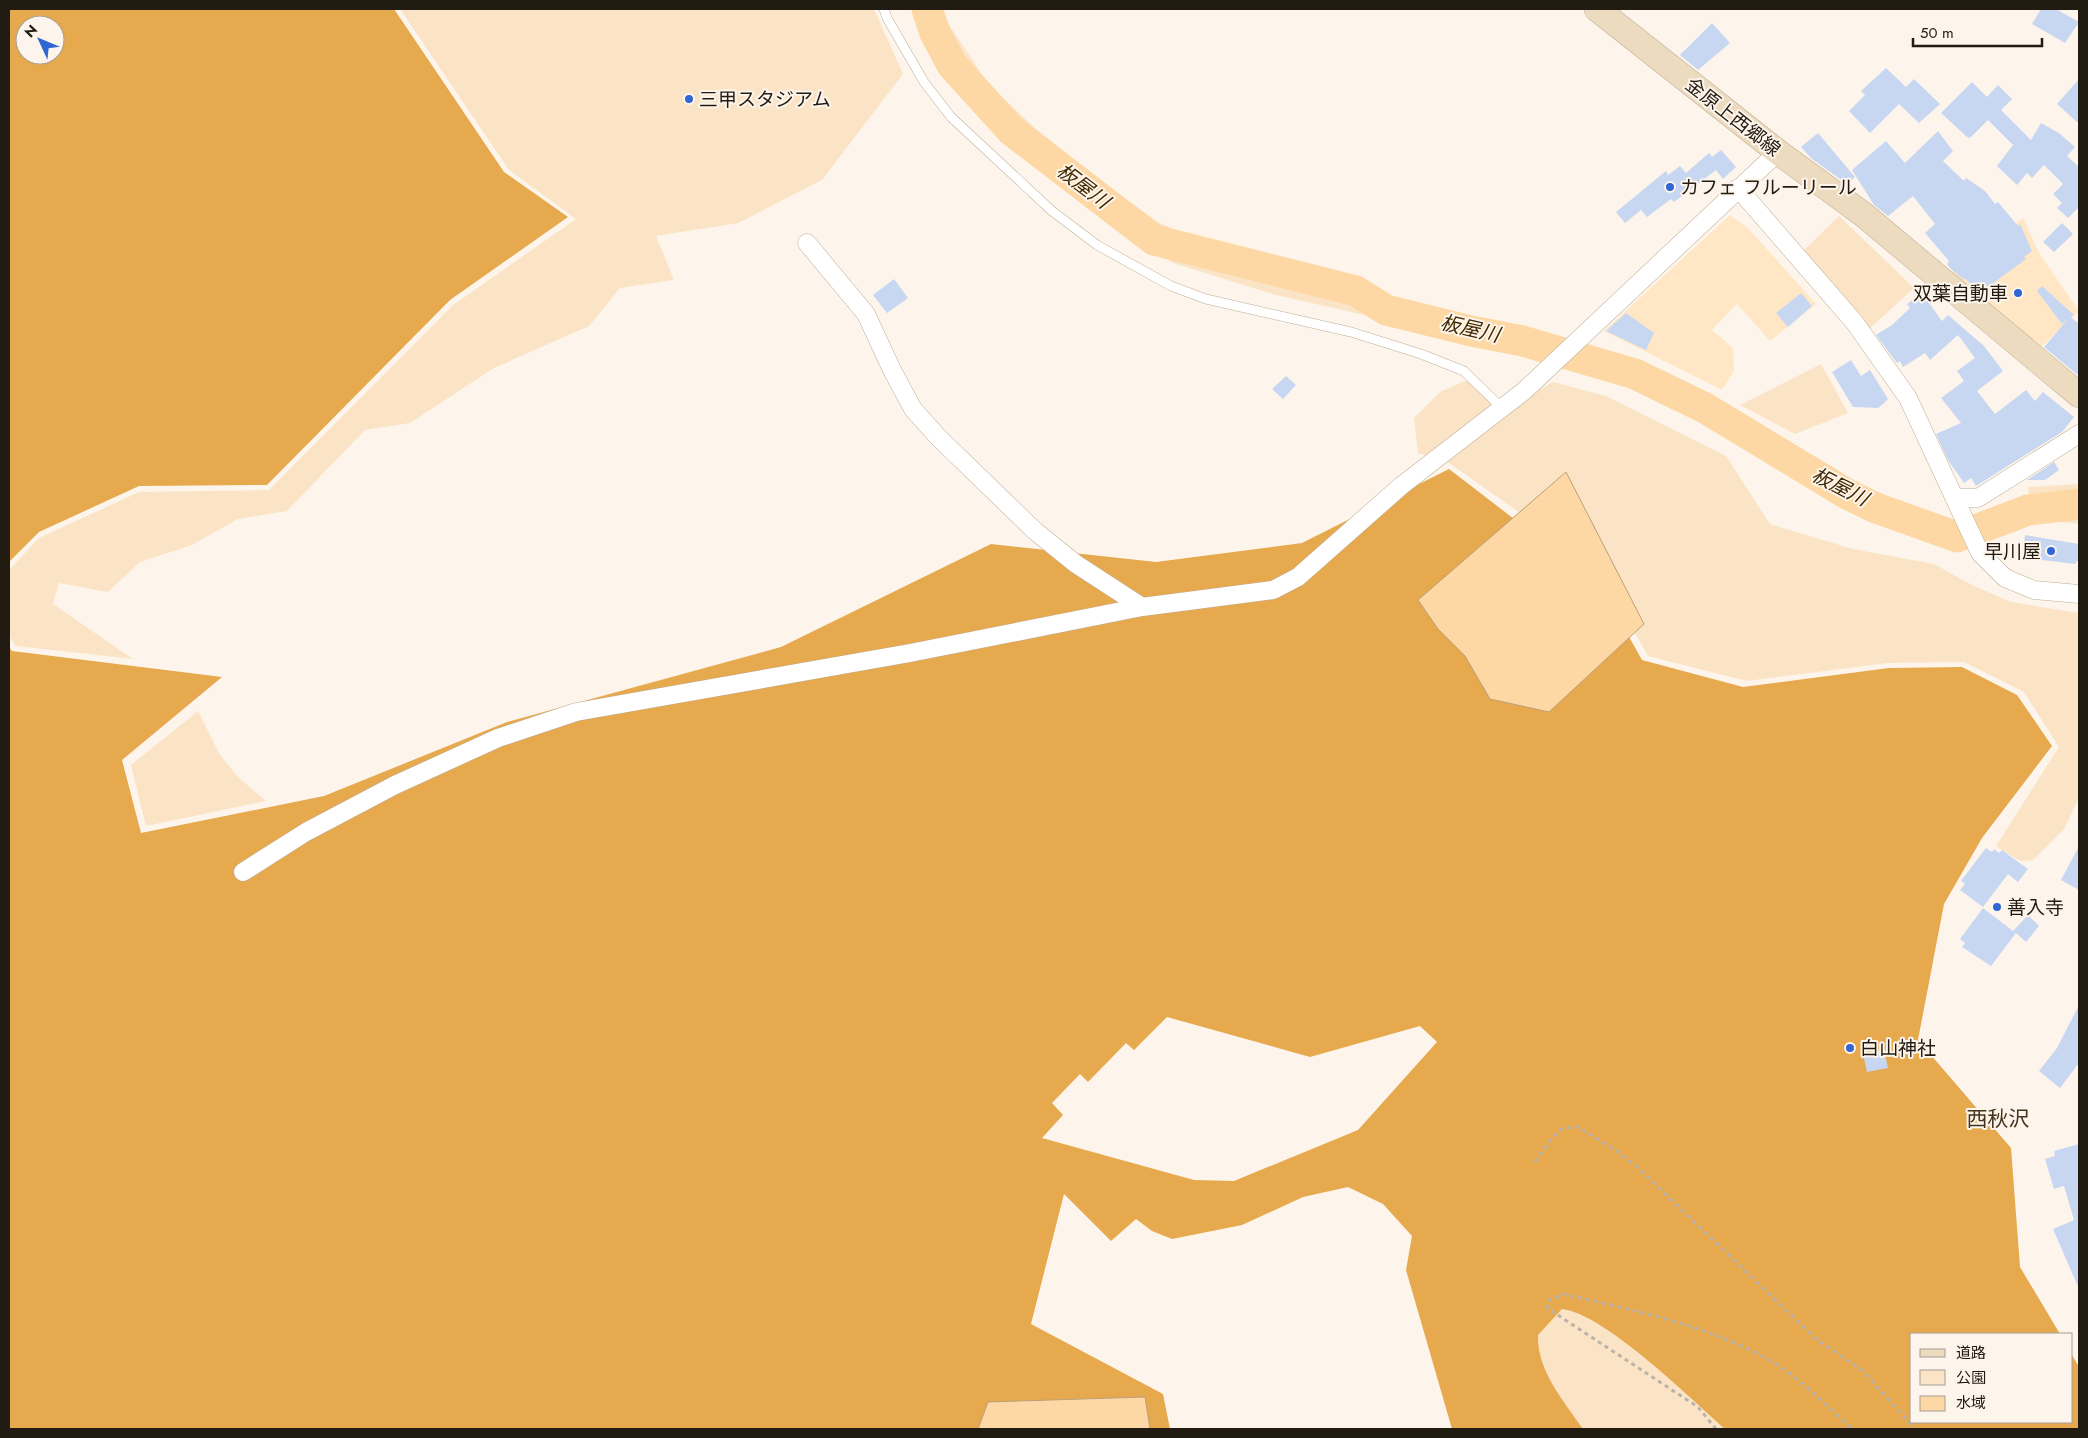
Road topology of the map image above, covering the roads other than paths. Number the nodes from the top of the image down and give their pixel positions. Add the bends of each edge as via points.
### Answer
1 (884, 9) edge
2 (1597, 9) edge
3 (1778, 152) junction
4 (1738, 188) junction
5 (808, 243) dead end
6 (2079, 394) edge
7 (1502, 408) junction
8 (2079, 434) edge
9 (1957, 502) junction
10 (2079, 594) edge
11 (1142, 607) junction
12 (243, 872) dead end

1 - 7 lane via 924,82 952,117 1052,211 1098,245 1170,286 1206,299 1351,332 1464,371
2 - 3 main road, 金原上西郷線
3 - 4 street
3 - 6 main road, 金原上西郷線 via 1864,215
4 - 7 street via 1548,370
4 - 9 street via 1855,323 1908,398
5 - 11 street via 866,314 914,409 938,437 1036,531 1076,564
7 - 11 street via 1401,486 1298,577 1274,590
8 - 9 street via 1978,498
9 - 10 street via 1980,553 2005,578 2034,590
11 - 12 street via 920,651 576,712 498,738 395,785 306,832

